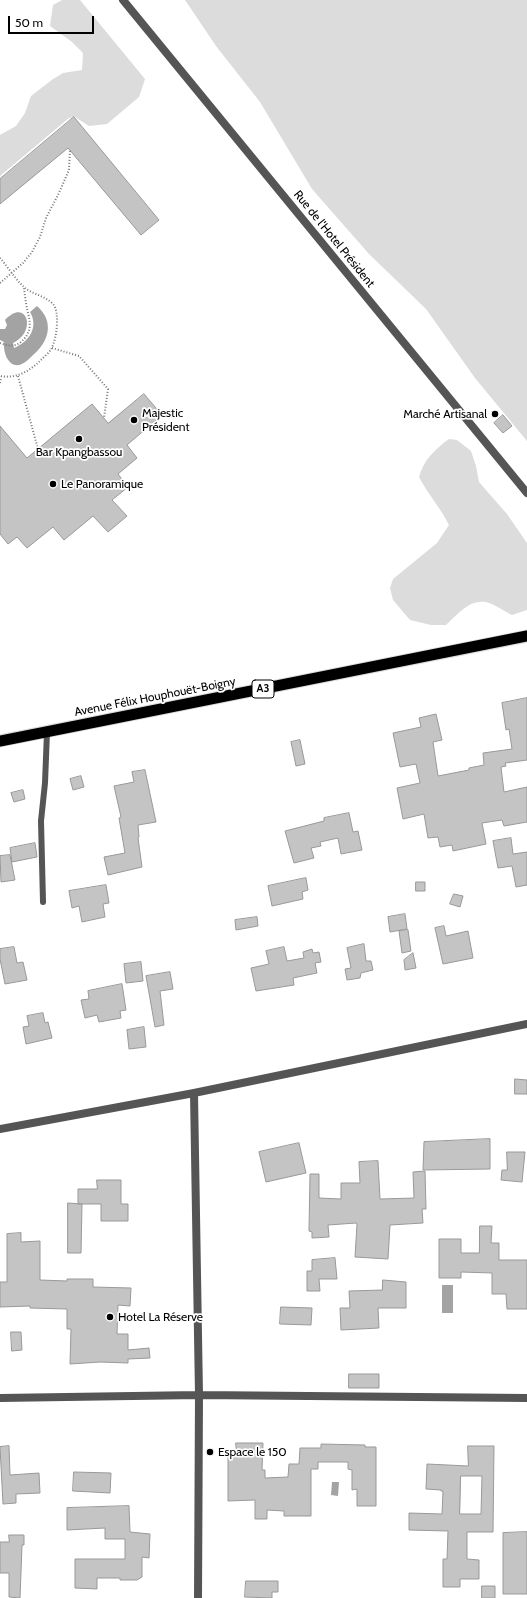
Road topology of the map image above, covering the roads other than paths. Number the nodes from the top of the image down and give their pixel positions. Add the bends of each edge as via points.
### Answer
1 (123, 0) edge
2 (527, 493) edge
3 (527, 636) edge
4 (47, 732) junction
5 (0, 741) edge
6 (43, 902) dead end
7 (527, 1024) edge
8 (194, 1093) junction
9 (0, 1129) edge
10 (199, 1395) junction
11 (0, 1398) edge
12 (527, 1398) edge
13 (198, 1598) edge

1 - 2 street, Rue de l'Hotel Président
3 - 4 highway, Avenue Félix Houphouët-Boigny / A3
4 - 5 highway, Avenue Félix Houphouët-Boigny / A3
4 - 6 lane via 41,821
7 - 8 street
8 - 9 street
8 - 10 street
10 - 11 street
10 - 12 street
10 - 13 street

